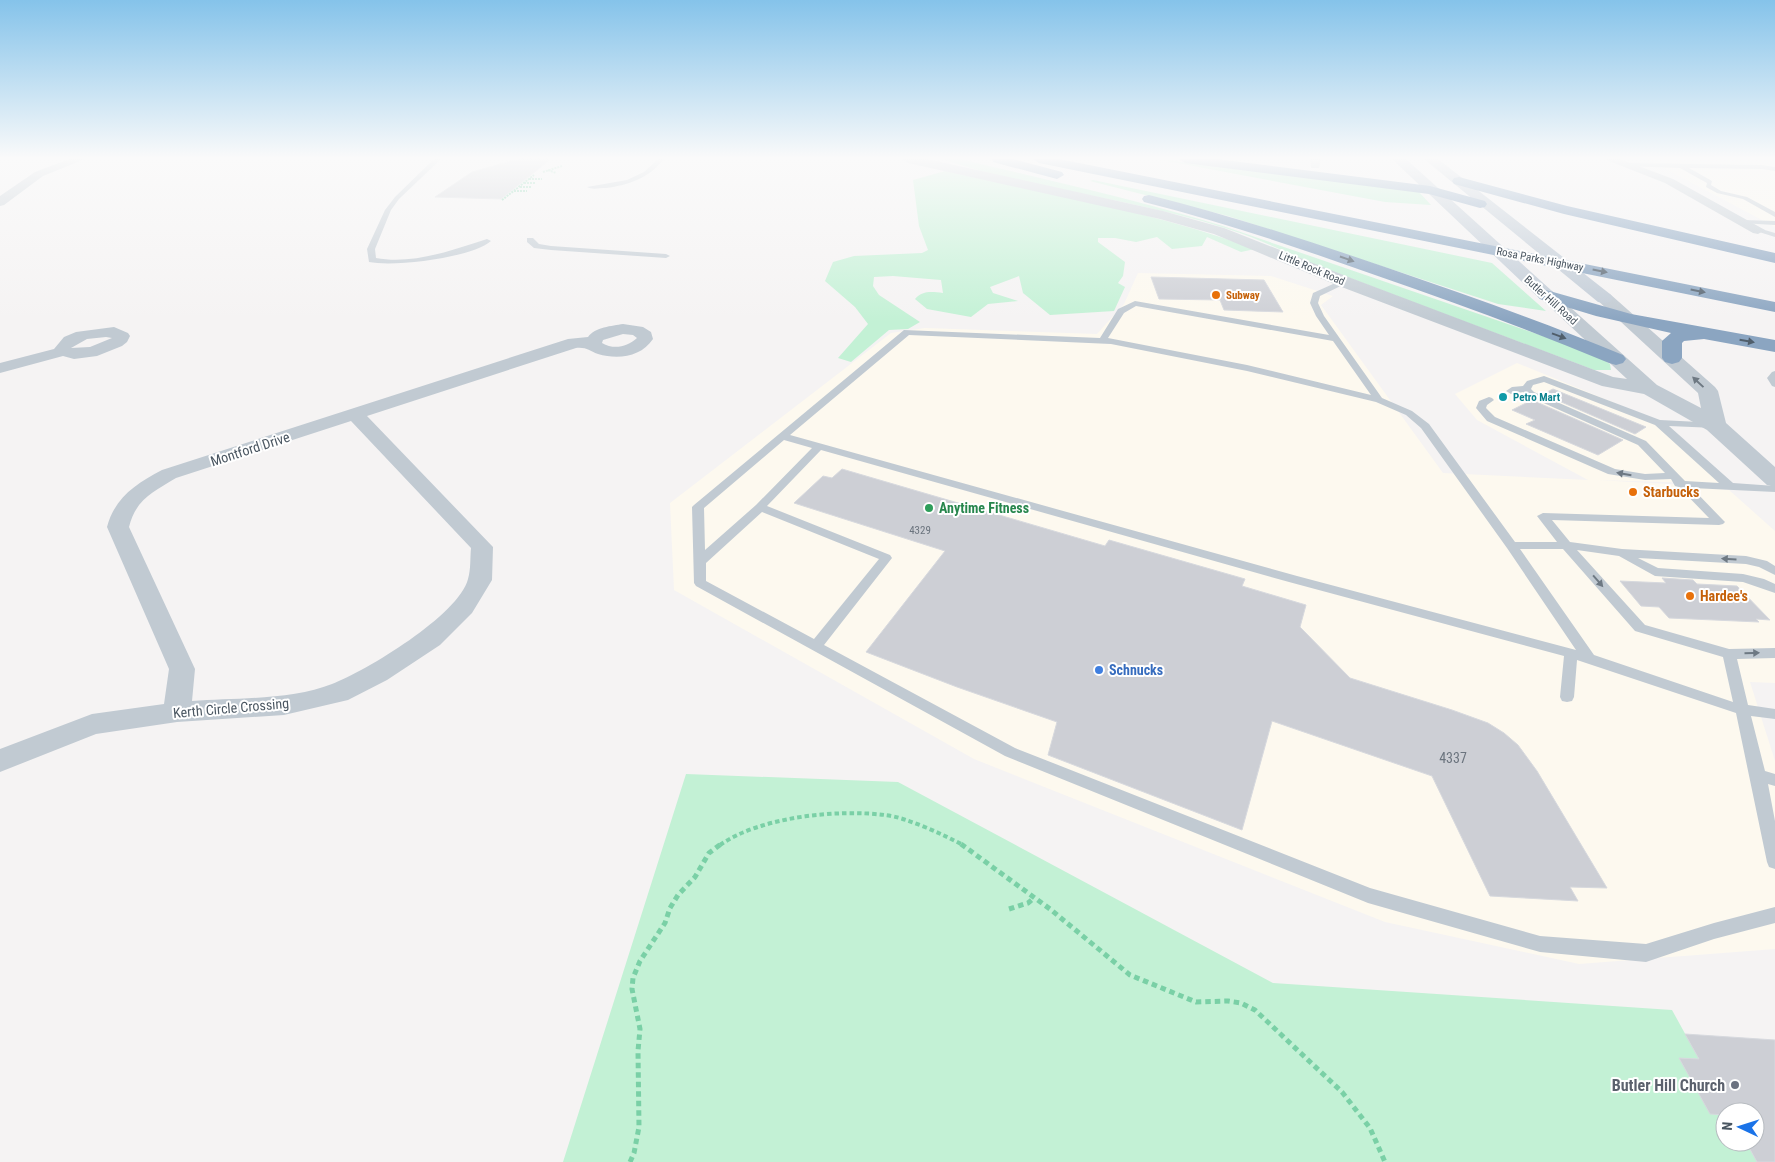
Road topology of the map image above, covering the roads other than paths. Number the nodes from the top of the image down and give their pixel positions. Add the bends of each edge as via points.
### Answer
1 (387, 213) edge
2 (1151, 213) edge
3 (1200, 213) edge
4 (1309, 213) edge
5 (1455, 213) edge
6 (1500, 213) edge
7 (1578, 213) edge
8 (1726, 213) edge
9 (1742, 222) junction
10 (1775, 223) edge
11 (1451, 225) dead end
12 (1758, 230) joint
13 (1775, 235) edge
14 (530, 240) dead end
15 (487, 241) dead end
16 (1568, 248) dead end
17 (666, 256) dead end
18 (1775, 258) edge
19 (1346, 282) junction
20 (1546, 295) junction
21 (1464, 300) junction
22 (1603, 305) junction
23 (1775, 306) edge
24 (1628, 318) junction
25 (1574, 320) junction
26 (1710, 334) junction
27 (1336, 338) junction
28 (594, 341) dead end
29 (1102, 341) junction
30 (1775, 346) edge
31 (64, 352) dead end
32 (1672, 358) junction
33 (1616, 359) junction
34 (0, 368) edge
35 (1775, 374) edge
36 (1775, 384) edge
37 (1526, 389) junction
38 (1650, 389) junction
39 (1511, 391) dead end
40 (1379, 400) junction
41 (1489, 400) dead end
42 (356, 415) junction
43 (1659, 423) junction
44 (1715, 425) junction
45 (782, 436) junction
46 (819, 446) junction
47 (1676, 480) junction
48 (1775, 480) edge
49 (1729, 486) junction
50 (1775, 489) edge
51 (760, 507) junction
52 (1566, 545) junction
53 (1512, 546) junction
54 (1620, 553) junction
55 (700, 561) junction
56 (1775, 571) edge
57 (1775, 589) edge
58 (816, 646) junction
59 (1571, 653) junction
60 (1775, 653) edge
61 (1729, 654) junction
62 (1589, 658) junction
63 (1567, 697) dead end
64 (1742, 710) junction
65 (177, 712) junction
66 (1775, 714) edge
67 (0, 761) edge
68 (1758, 776) junction
69 (1775, 780) edge
70 (1775, 862) edge
71 (1775, 915) edge

1 - 15 lane via 371,249 372,260 378,263 417,259 466,249
2 - 19 street, Little Rock Road via 1254,244
3 -> 21 highway via 1261,230
4 -> 23 highway, Rosa Parks Highway
5 - 20 main road, Butler Hill Road
6 - 22 main road
7 - 18 highway
8 - 9 street
9 - 10 lane
9 - 12 street
11 - 16 highway, Rosa Parks Highway
12 - 13 lane
14 - 17 lane via 537,246 551,248
19 - 27 lane via 1316,295 1314,303
19 - 38 street, Little Rock Road via 1609,382
20 - 22 highway
20 - 25 street, Butler Hill Road
21 - 25 highway via 1518,315
21 -> 33 highway
22 - 24 street
22 - 25 highway via 1588,318
24 - 26 highway
24 - 32 street
25 - 33 street, Butler Hill Road
26 -> 30 highway
26 - 32 highway via 1679,336 1672,341
27 - 29 lane via 1135,304 1121,311
27 - 40 lane
28 - 42 street, Montford Drive via 574,343
29 - 40 lane via 1247,368
29 - 45 lane via 907,332
31 - 34 street
44 -> 32 street via 1708,391
33 - 38 street, Butler Hill Road
35 - 36 lane via 1772,378
37 - 39 lane
37 - 43 lane via 1530,383 1544,379
37 - 47 lane via 1632,437
38 - 44 street, Butler Hill Road
40 - 53 lane via 1409,413 1425,426
47 -> 41 lane via 1629,476 1596,466 1491,419 1481,408 1482,403
42 - 65 street, Montford Drive via 169,474 132,496 120,513 118,527 182,669
42 - 65 street, Kerth Circle Crossing via 482,547 480,580 463,607 431,639 378,673 338,693 284,705
43 - 44 lane
43 - 49 lane
44 - 48 street, Butler Hill Road
45 - 46 lane
45 - 55 lane via 698,507
46 - 51 lane
46 - 59 lane
47 - 49 lane
47 - 52 lane via 1719,522 1543,516
49 - 50 lane
51 - 55 lane
51 - 58 lane via 886,558
52 - 53 lane
52 - 54 lane
52 -> 61 lane via 1640,628
53 - 62 lane
56 -> 54 lane via 1764,564 1746,560
54 - 57 lane via 1655,572 1743,578
55 - 58 lane via 700,582
58 - 71 lane via 1010,752 1368,895 1540,944 1646,952
59 - 62 lane
59 - 63 lane
61 -> 60 lane
61 - 64 lane
62 - 64 lane
64 - 66 lane
64 - 68 lane
65 - 67 street, Kerth Circle Crossing via 92,724
68 - 69 lane
68 - 70 lane

